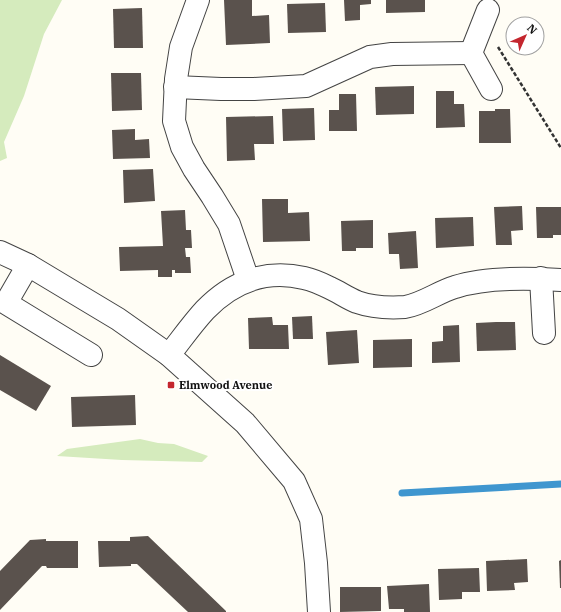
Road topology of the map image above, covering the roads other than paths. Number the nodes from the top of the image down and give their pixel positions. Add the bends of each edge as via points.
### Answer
1 (198, 0) edge
2 (488, 10) dead end
3 (471, 53) junction
4 (175, 87) junction
5 (491, 89) dead end
6 (0, 252) edge
7 (28, 265) junction
8 (551, 279) edge
9 (248, 280) junction
10 (544, 332) dead end
11 (91, 355) dead end
12 (169, 355) junction
13 (319, 612) edge

1 - 4 street via 181,47
2 - 3 street
3 - 4 street via 392,54 370,58 306,86 221,90
3 - 5 street
4 - 9 street via 174,121 182,147 229,224
6 - 7 street
7 - 11 street via 6,302
7 - 12 street via 118,319
8 - 9 street via 476,282 455,287 406,306 382,307 357,302 331,288 304,278 270,275
8 - 10 street
9 - 12 street via 226,292 205,310
12 - 13 street via 245,423 294,481 311,519

